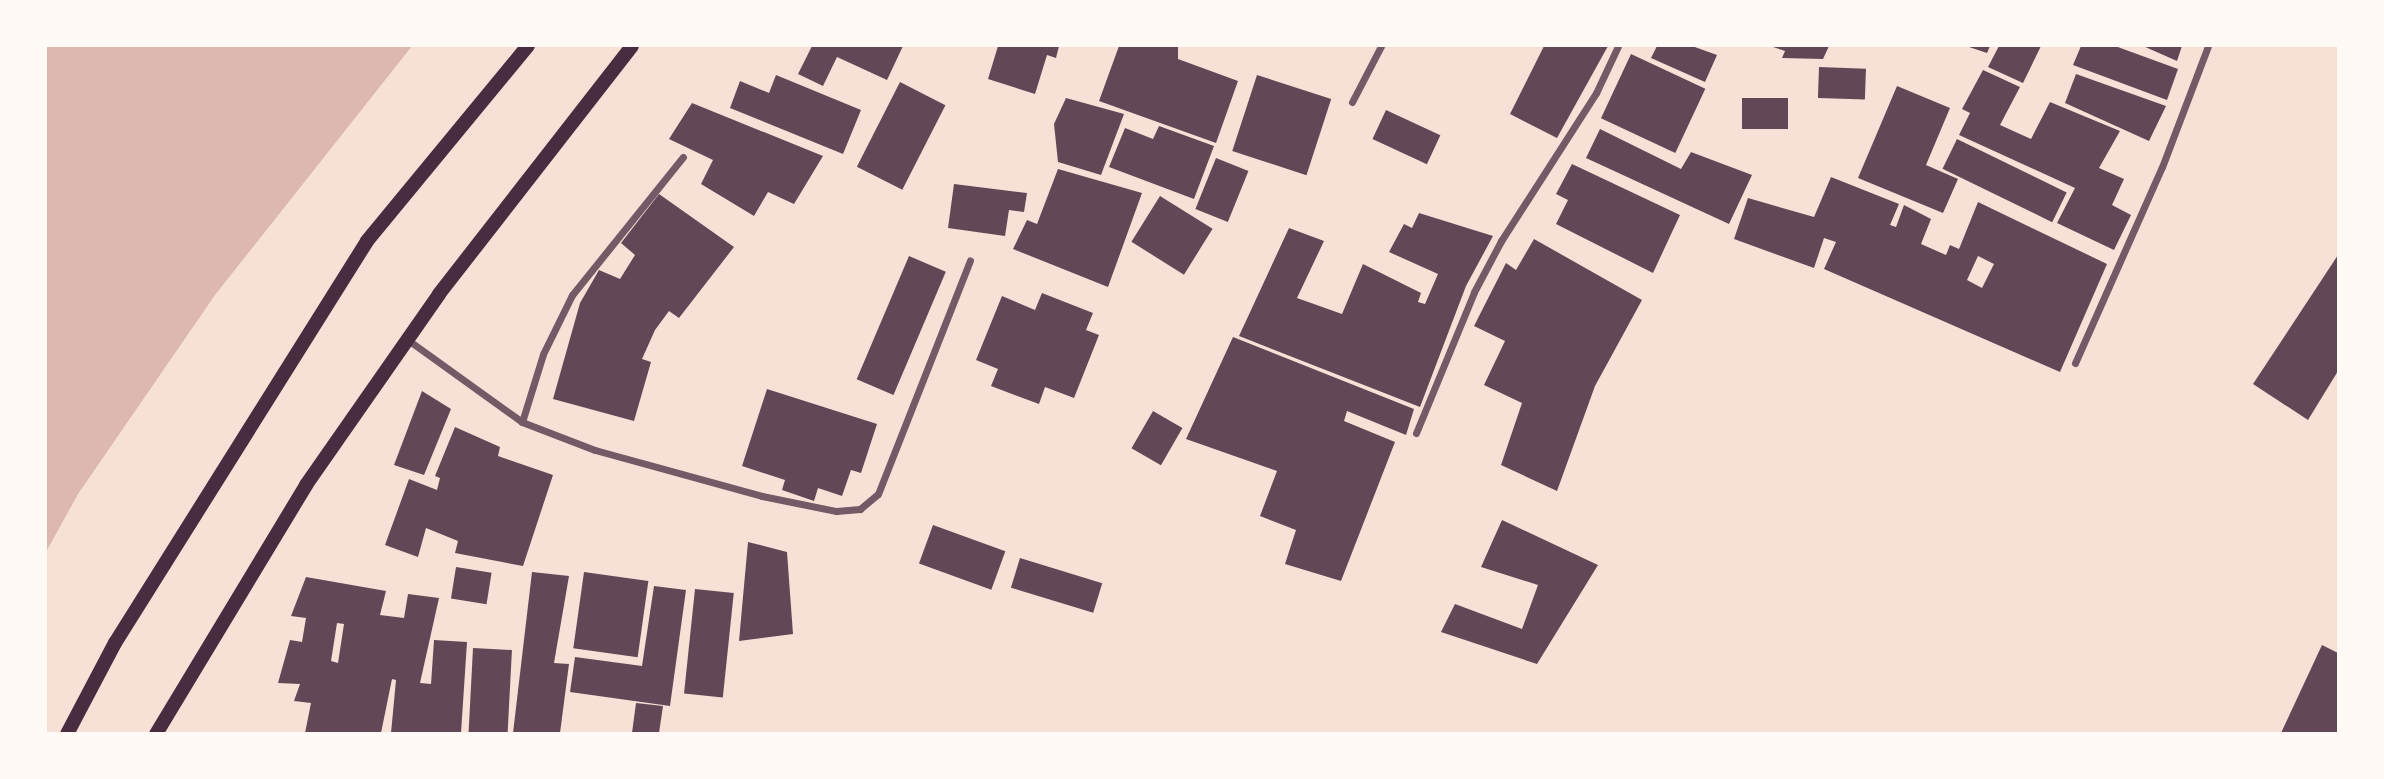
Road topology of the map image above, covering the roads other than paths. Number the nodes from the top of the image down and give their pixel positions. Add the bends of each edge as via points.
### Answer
1 (528, 46) edge
2 (632, 46) edge
3 (1381, 46) edge
4 (1618, 46) edge
5 (2208, 46) edge
6 (1352, 102) dead end
7 (683, 157) dead end
8 (970, 260) dead end
9 (407, 340) junction
10 (2075, 363) dead end
11 (522, 422) junction
12 (1416, 433) dead end
13 (67, 733) edge
14 (156, 733) edge

1 - 13 main road via 368,241 115,643
2 - 9 main road
3 - 6 street
4 - 12 street via 1596,93 1501,241 1474,292
5 - 10 street via 2162,167
7 - 11 street via 572,295 543,354
8 - 11 street via 878,494 860,509 836,511 762,496 596,450
9 - 11 street
9 - 14 main road via 306,485

